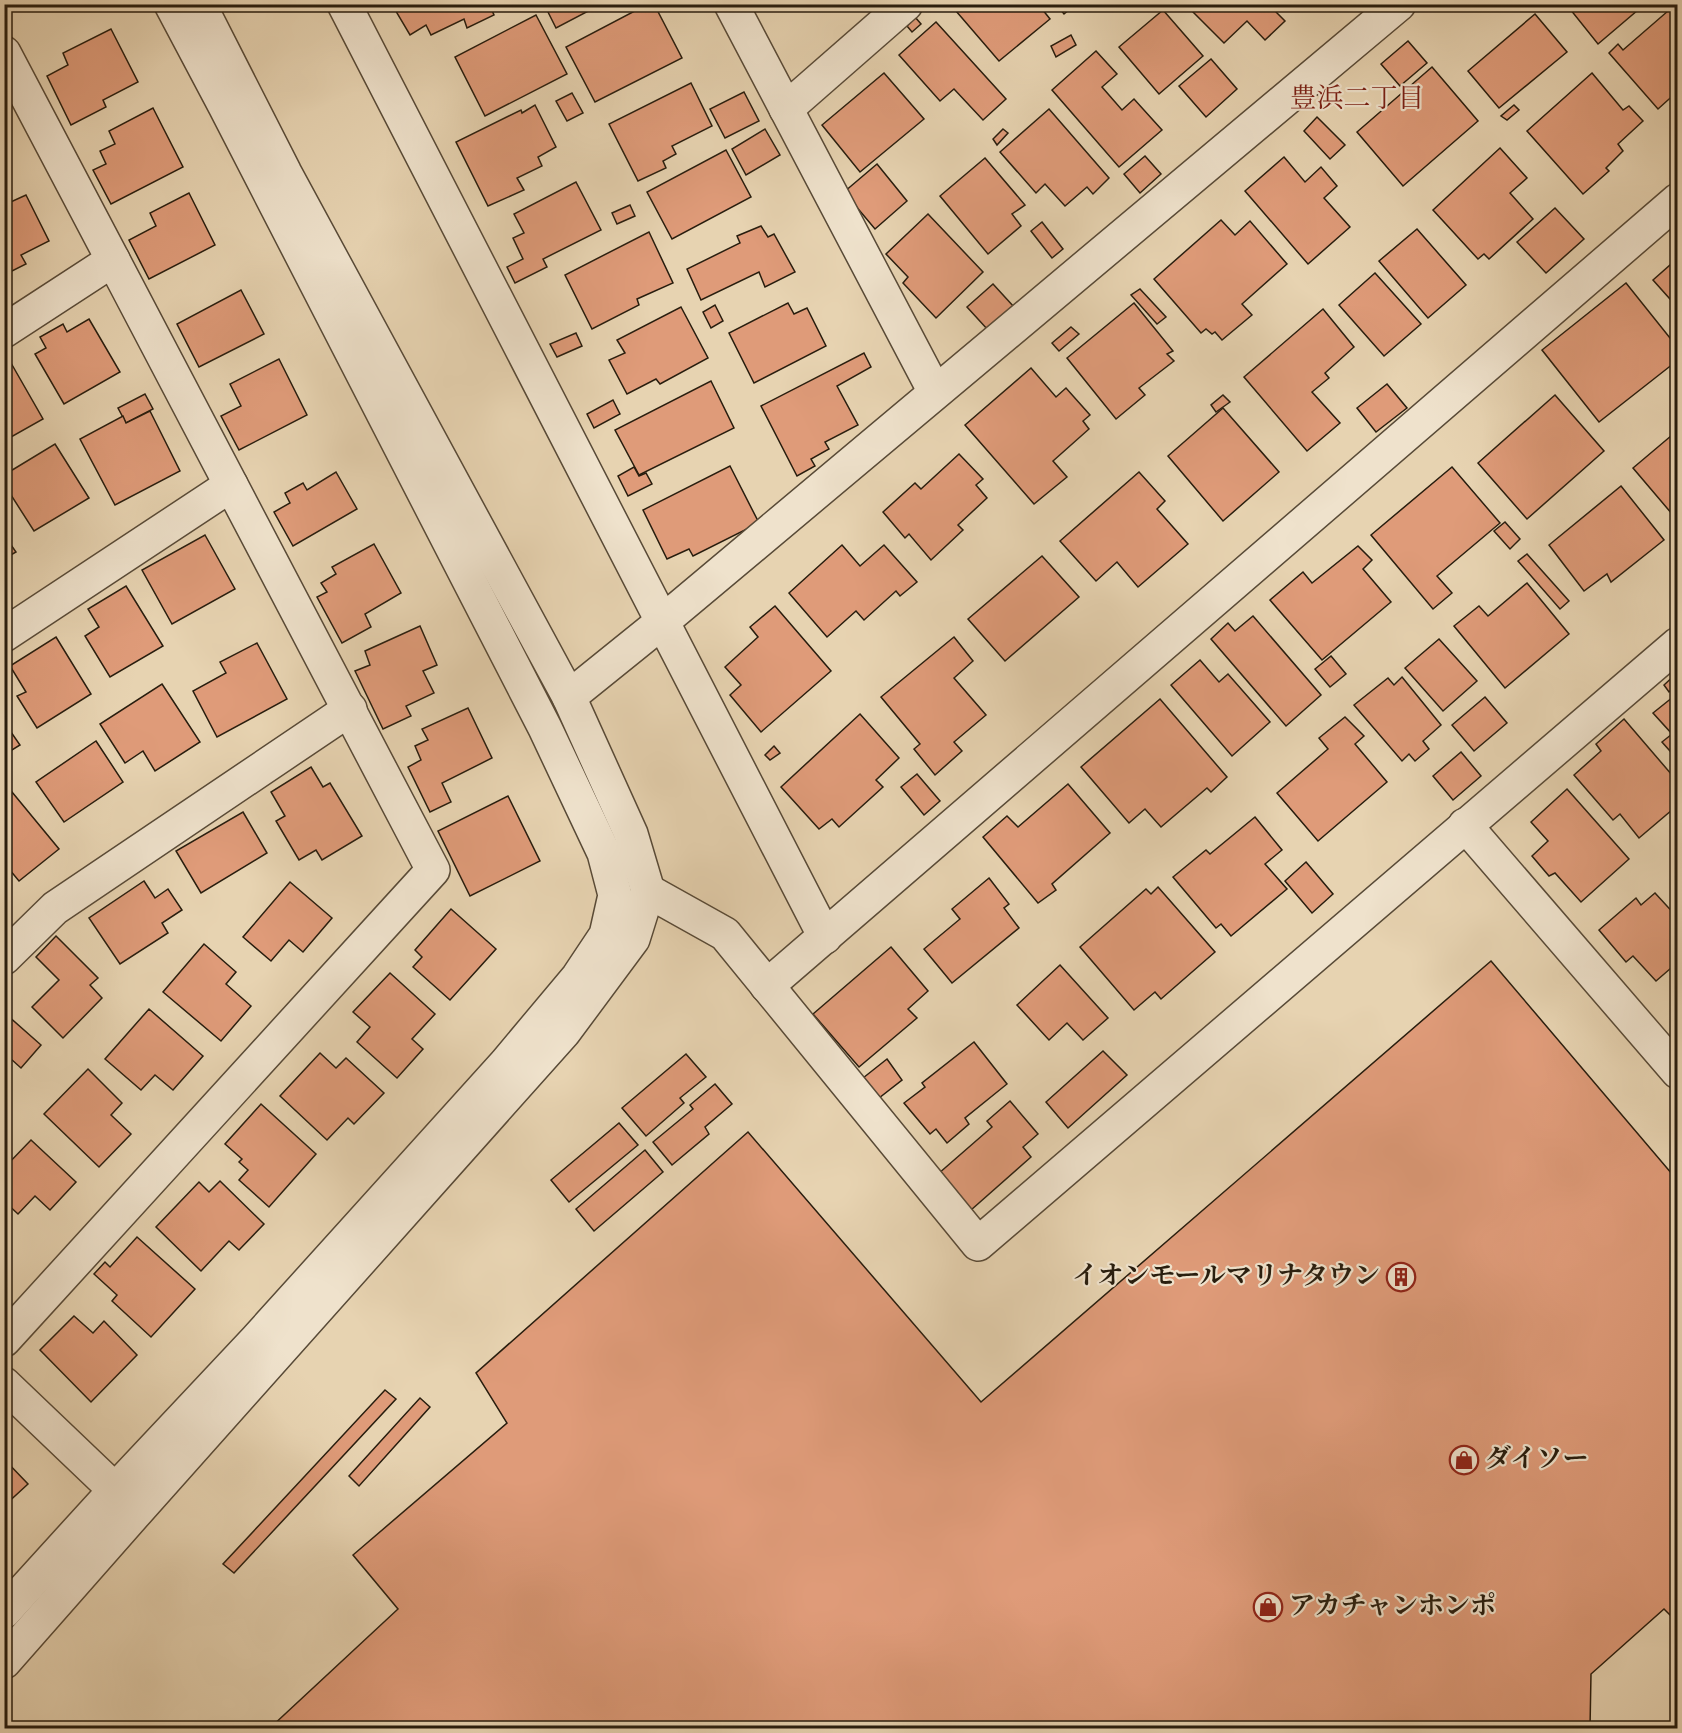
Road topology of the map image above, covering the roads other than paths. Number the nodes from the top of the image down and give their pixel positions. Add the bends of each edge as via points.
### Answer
1 (171, 4) edge
2 (199, 4) edge
3 (344, 4) edge
4 (731, 4) edge
5 (906, 4) edge
6 (1399, 4) edge
7 (4, 53) edge
8 (786, 109) junction
9 (1677, 200) edge
10 (113, 260) junction
11 (4, 331) edge
12 (935, 392) junction
13 (231, 484) junction
14 (662, 622) junction
15 (4, 635) edge
16 (1677, 644) edge
17 (569, 697) junction
18 (350, 709) junction
19 (1465, 825) junction
20 (648, 891) junction
21 (825, 937) junction
22 (4, 958) edge
23 (767, 986) junction
24 (1677, 1072) edge
25 (4, 1341) edge
26 (4, 1384) edge
27 (126, 1500) junction
28 (4, 1612) edge
29 (4, 1662) edge

1 - 27 street via 545,728 604,853 615,895 606,935 578,977 506,1063 256,1340
2 - 17 street via 285,173
3 - 14 street
4 - 8 street
5 - 8 street
6 - 12 street
7 - 10 street
8 - 12 street
9 - 21 street
10 - 11 street
10 - 13 street
12 - 14 street
13 - 15 street
13 - 18 street
14 - 17 street
14 - 21 street
16 - 19 street
17 - 20 street via 631,834
18 - 22 street via 55,908
18 - 25 street via 433,870
19 - 23 street via 978,1244
19 - 24 street
20 - 23 street via 725,934
20 - 27 street via 633,939 564,1032
21 - 23 street
26 - 27 street
27 - 28 street
27 - 29 street

